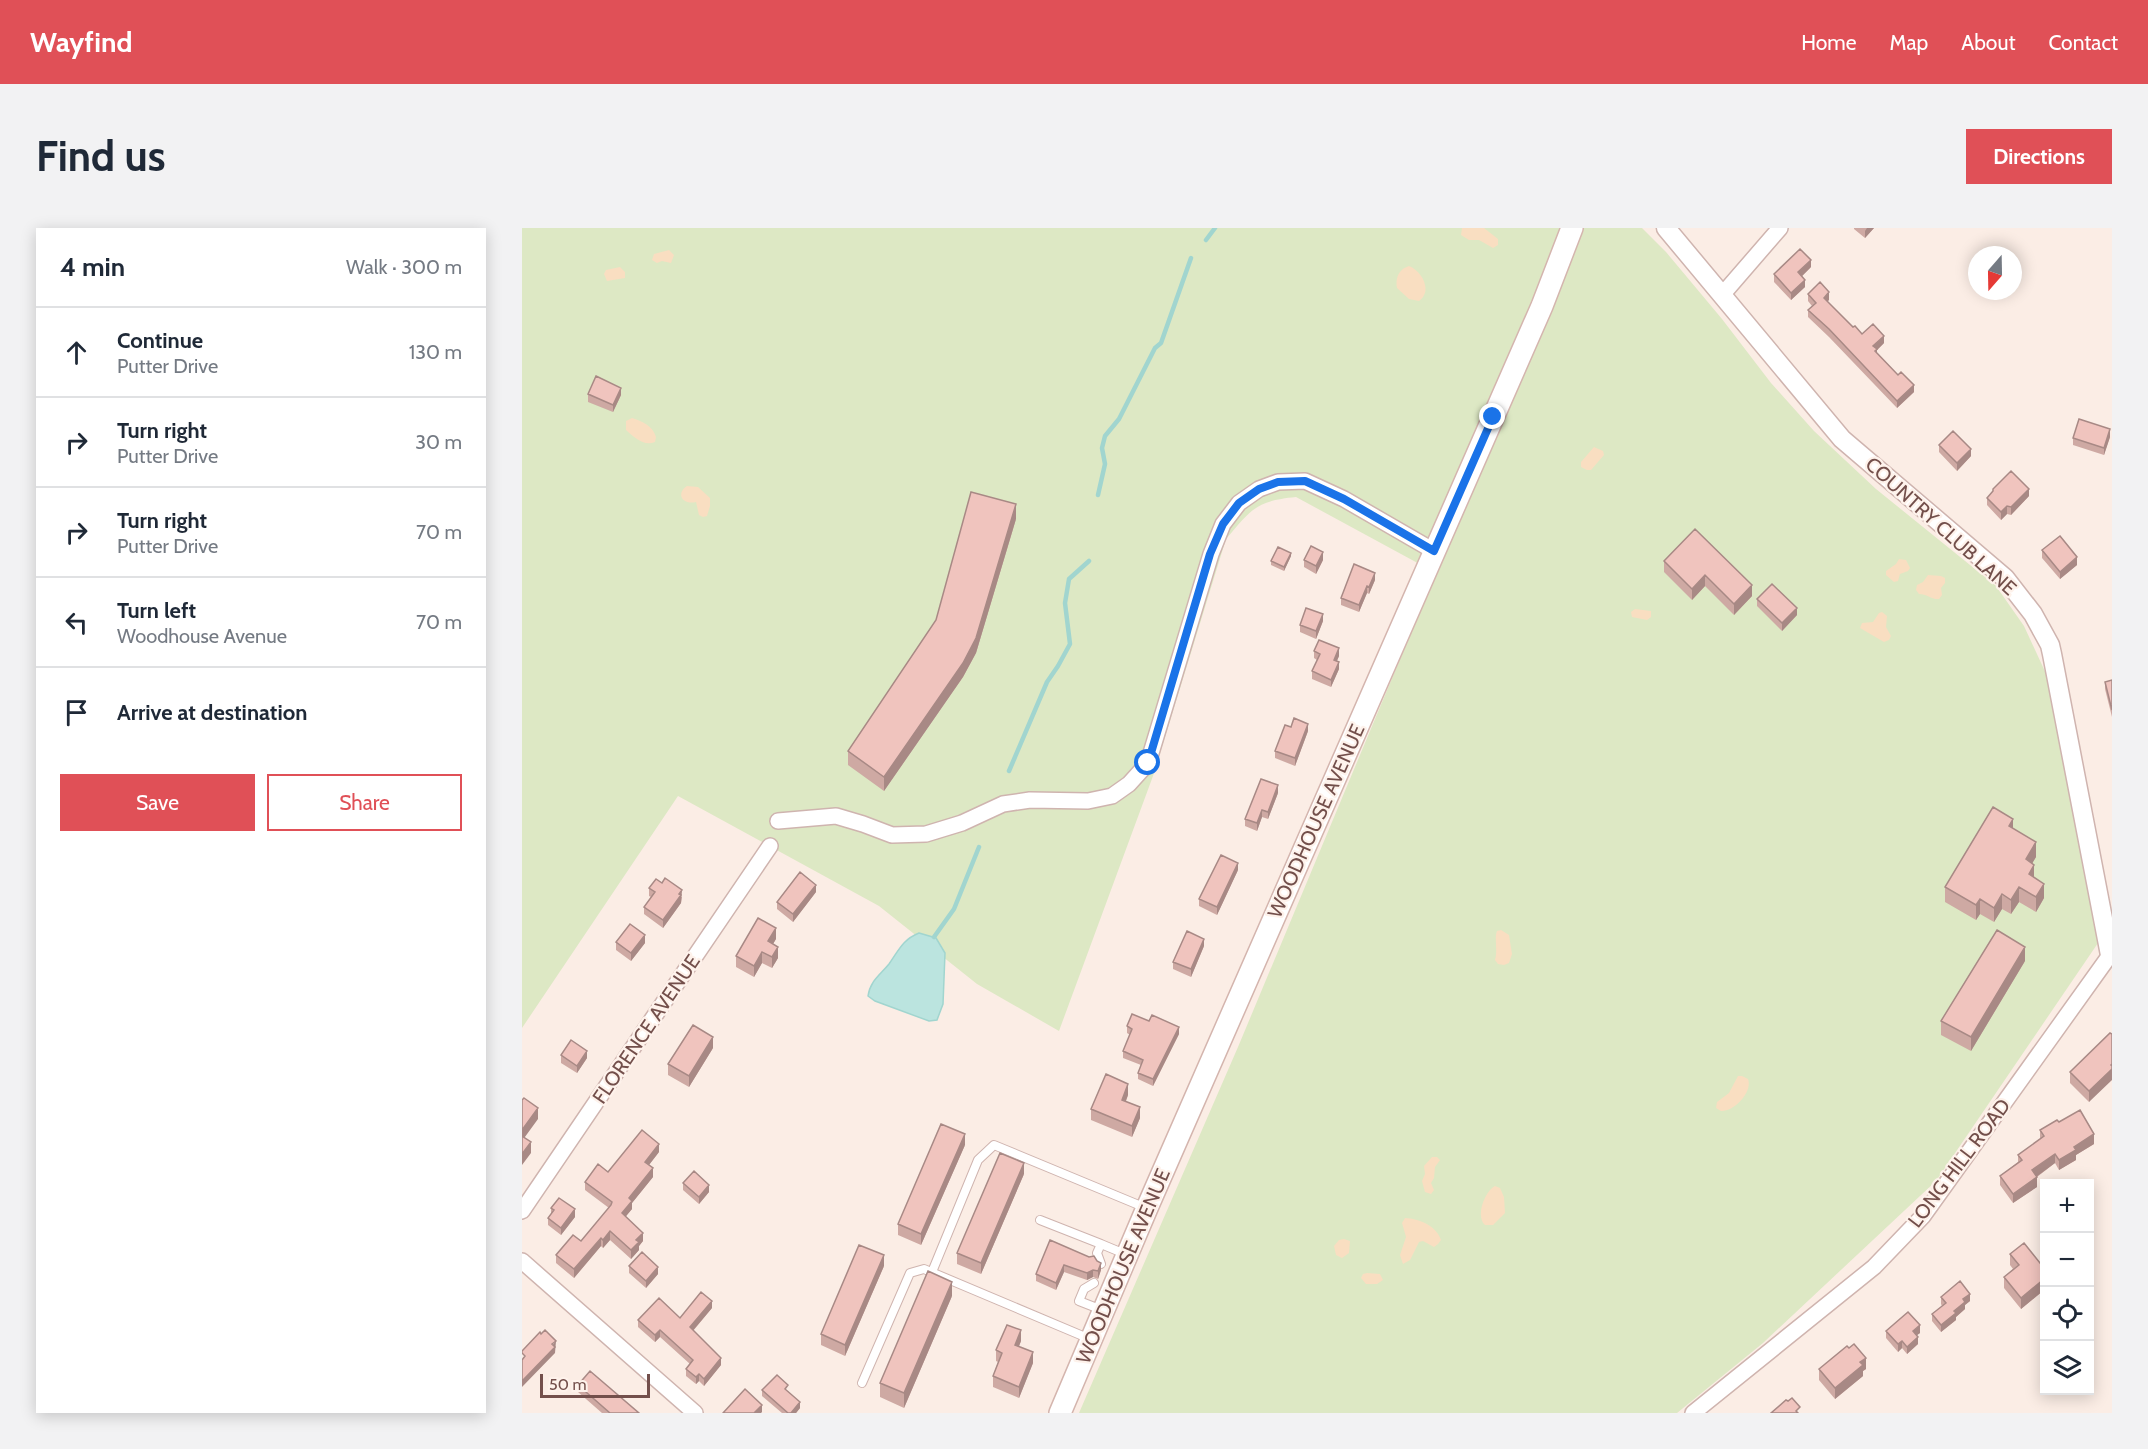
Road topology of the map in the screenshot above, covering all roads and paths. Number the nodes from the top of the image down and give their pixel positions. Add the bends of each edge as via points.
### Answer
1 (1572, 228) edge
2 (1666, 228) edge
3 (1780, 228) edge
4 (1722, 295) junction
5 (1434, 551) junction
6 (778, 821) dead end
7 (770, 846) dead end
8 (2111, 955) edge
9 (1147, 1208) junction
10 (522, 1211) edge
11 (1040, 1220) dead end
12 (1099, 1248) junction
13 (1127, 1255) junction
14 (1090, 1260) edge
15 (522, 1262) edge
16 (1101, 1264) edge
17 (932, 1272) junction
18 (1083, 1279) edge
19 (1094, 1283) dead end
20 (1084, 1289) junction
21 (1104, 1311) junction
22 (1091, 1340) junction
23 (862, 1383) dead end
24 (695, 1413) edge
25 (1060, 1413) edge
26 (1693, 1413) edge

1 - 5 main road, WOODHOUSE AVENUE via 1542,306
2 - 4 street, COUNTRY CLUB LANE
3 - 4 street
4 - 8 street, COUNTRY CLUB LANE via 1842,439 2005,578 2033,614 2050,645
5 - 6 street via 1305,481 1278,482 1259,489 1239,503 1223,524 1148,763 1112,796 1088,801 1030,800 1003,804 926,834 892,836 836,816
5 - 9 main road, WOODHOUSE AVENUE
7 - 10 street, FLORENCE AVENUE
8 - 26 street, LONG HILL ROAD via 1923,1216 1874,1267
9 - 13 main road, WOODHOUSE AVENUE
9 - 17 lane via 994,1145 978,1160
11 - 12 lane
12 - 13 lane
12 - 14 lane
12 - 16 lane
13 - 21 main road, WOODHOUSE AVENUE
15 - 24 street
17 - 22 lane
17 - 23 lane via 924,1269 910,1273
18 - 20 lane
19 - 20 lane
20 - 21 lane via 1079,1301
21 - 22 main road, WOODHOUSE AVENUE
22 - 25 main road, WOODHOUSE AVENUE

